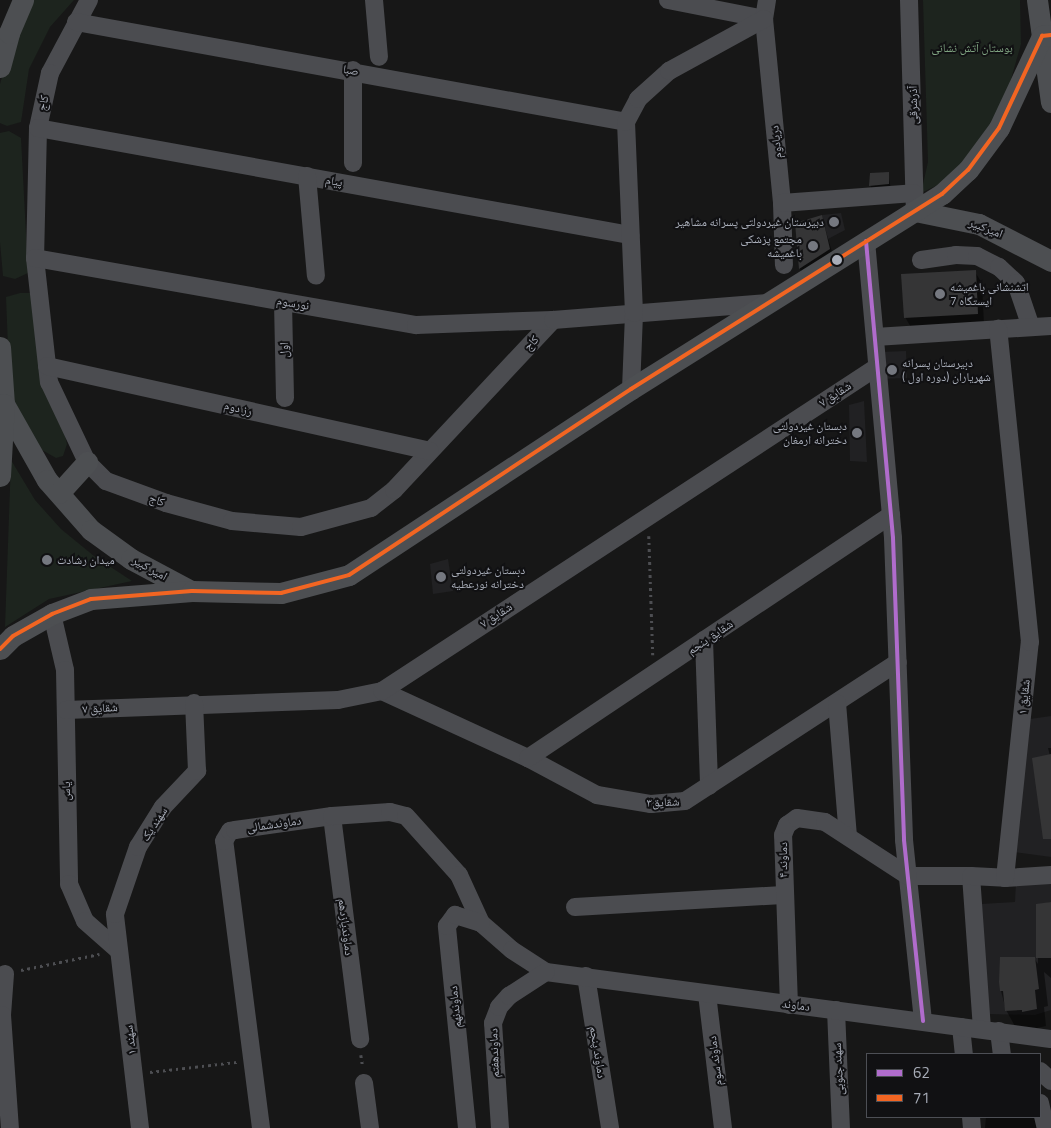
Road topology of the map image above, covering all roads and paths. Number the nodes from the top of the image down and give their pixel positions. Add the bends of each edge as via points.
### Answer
1 (24, 0) edge
2 (89, 0) edge
3 (374, 0) edge
4 (668, 0) edge
5 (766, 0) edge
6 (909, 0) edge
7 (1037, 0) edge
8 (764, 18) junction
9 (76, 22) junction
10 (1047, 36) edge
11 (379, 57) dead end
12 (0, 67) edge
13 (354, 70) junction
14 (1051, 102) edge
15 (626, 122) junction
16 (38, 128) junction
17 (353, 163) dead end
18 (307, 176) junction
19 (915, 202) junction
20 (782, 203) junction
21 (630, 235) junction
22 (866, 241) junction
23 (35, 258) junction
24 (921, 260) dead end
25 (1051, 261) edge
26 (784, 265) dead end
27 (316, 276) dead end
28 (283, 302) junction
29 (767, 303) junction
30 (634, 313) junction
31 (553, 320) junction
32 (1051, 326) edge
33 (1031, 327) junction
34 (998, 329) junction
35 (874, 337) junction
36 (0, 347) edge
37 (47, 366) junction
38 (877, 367) junction
39 (631, 389) junction
40 (285, 398) dead end
41 (4, 404) junction
42 (430, 451) junction
43 (87, 462) junction
44 (0, 476) edge
45 (59, 493) junction
46 (648, 514) junction
47 (891, 515) junction
48 (192, 591) junction
49 (52, 614) junction
50 (704, 640) junction
51 (0, 649) edge
52 (898, 662) junction
53 (654, 674) junction
54 (382, 690) junction
55 (194, 703) junction
56 (836, 703) junction
57 (66, 710) junction
58 (528, 758) junction
59 (709, 786) junction
60 (332, 816) junction
61 (848, 836) junction
62 (926, 875) dead end
63 (1051, 875) edge
64 (908, 876) junction
65 (971, 876) junction
66 (1005, 878) junction
67 (783, 895) junction
68 (575, 907) dead end
69 (481, 923) junction
70 (119, 951) junction
71 (546, 972) junction
72 (5, 974) joint
73 (586, 976) junction
74 (707, 994) junction
75 (789, 1005) junction
76 (836, 1010) junction
77 (923, 1021) junction
78 (961, 1026) junction
79 (982, 1029) junction
80 (999, 1031) junction
81 (1050, 1038) edge
82 (360, 1039) joint
83 (964, 1053) edge
84 (1002, 1053) edge
85 (252, 1061) junction
86 (1041, 1072) edge
87 (134, 1074) junction
88 (1051, 1081) edge
89 (364, 1083) joint
90 (1041, 1107) edge
91 (10, 1128) edge
92 (140, 1128) edge
93 (261, 1128) edge
94 (370, 1128) edge
95 (467, 1128) edge
96 (500, 1128) edge
97 (610, 1128) edge
98 (723, 1128) edge
99 (841, 1128) edge
100 (1046, 1128) edge

1 - 12 main road via 9,33
2 - 9 street, کاج
3 - 11 street
4 - 8 street
5 - 8 street
6 - 19 street, آذرشرقی
7 - 10 main road
8 - 15 street via 669,71 638,99
8 - 20 street, دریادوم
9 - 13 street, صبا
9 - 16 street, کاج via 50,73
10 - 14 main road
10 - 19 main road, امیر کبیر via 998,128 968,170 942,194
13 - 15 street, صبا
13 - 17 street
15 - 21 street
16 - 18 street, پیام
16 - 23 street, کاج
18 - 21 street, پیام
18 - 27 street
19 - 20 street
19 - 22 main road, امیر کبیر
19 - 25 main road, امیرکبیر via 979,224
20 - 26 street, دریادوم
21 - 30 street
22 - 29 main road, امیر کبیر
22 - 35 street
23 - 28 street, نورسوم
23 - 37 street, کاج
24 - 33 street via 970,256 999,267 1016,283
28 - 31 street, نورسوم via 416,325
28 - 40 street, اول
29 - 30 street
29 - 39 main road, امیر کبیر
30 - 31 street
30 - 39 street
31 - 42 street, کاج
32 - 33 street
33 - 34 street
34 - 35 street
34 - 66 street, شقایق ۱ via 1030,642
35 - 38 street
36 - 41 main road, امیر کبیر
37 - 42 street, رز دوم
37 - 43 street, کاج via 49,382
38 - 46 street, شقایق ۷
38 - 47 street
39 - 48 main road, امیر کبیر via 349,575 281,594
41 - 44 main road
41 - 45 main road, امیر کبیر via 47,480
42 - 43 street, کاج via 394,490 371,508 301,527 232,521 166,503 106,481
43 - 45 main road
45 - 48 main road, امیر کبیر via 91,530 131,559
46 - 53 path
46 - 54 street, شقایق ۷
47 - 50 street, شقایق پنجم
47 - 52 street
48 - 49 main road via 91,599
49 - 51 main road via 13,636
49 - 57 street, یاس via 63,662
50 - 53 street, شقایق پنجم
50 - 59 street
52 - 56 street, شقایق۳
52 - 64 street via 900,788
53 - 58 street, شقایق پنجم
54 - 55 street, شقایق ۷ via 338,700
54 - 58 street, شقایق۳
55 - 57 street, شقایق ۷
55 - 70 street, سهند یک via 196,771 163,807 138,847 115,914
56 - 59 street, شقایق۳
56 - 61 street
57 - 70 street, یاس via 69,884 85,921
58 - 59 street, شقایق۳ via 597,795 651,804 685,801
60 - 69 street, دماوندشمالی via 390,812 406,816 459,875
60 - 82 street, دماوندیازدهم
60 - 85 street, دماوندشمالی via 235,830 225,837
61 - 64 street, دماوند ۴
61 - 67 street, دماوند ۴ via 812,819 797,818 787,826 783,835
62 - 64 street
63 - 66 street
64 - 65 street
64 - 77 street
65 - 66 street
65 - 79 street
67 - 68 street
67 - 75 street, دماوند ۴
69 - 71 street, دماوندشمالی via 512,950
69 - 95 street, دماوندنهم via 455,916 447,926
70 - 72 path
70 - 87 street, سهند ۱
71 - 73 street, دماوند
71 - 96 street, دماوندهفتم via 509,996 499,1007 493,1023
72 - 91 street via 2,1015
73 - 74 street, دماوند
73 - 97 street, دماوند پنجم
74 - 75 street, دماوند
74 - 98 street, دماوند سوم
75 - 76 street, دماوند
76 - 77 street, دماوند
76 - 99 street, سهند جنوبی
77 - 78 street, دماوند
78 - 79 street, دماوند
78 - 83 street
79 - 80 street, دماوند
80 - 81 street, دماوند
80 - 84 street
82 - 89 path
85 - 87 path
85 - 93 street, دماوندشمالی
86 - 88 street
87 - 92 street, سهند ۱
89 - 94 street
90 - 100 street

